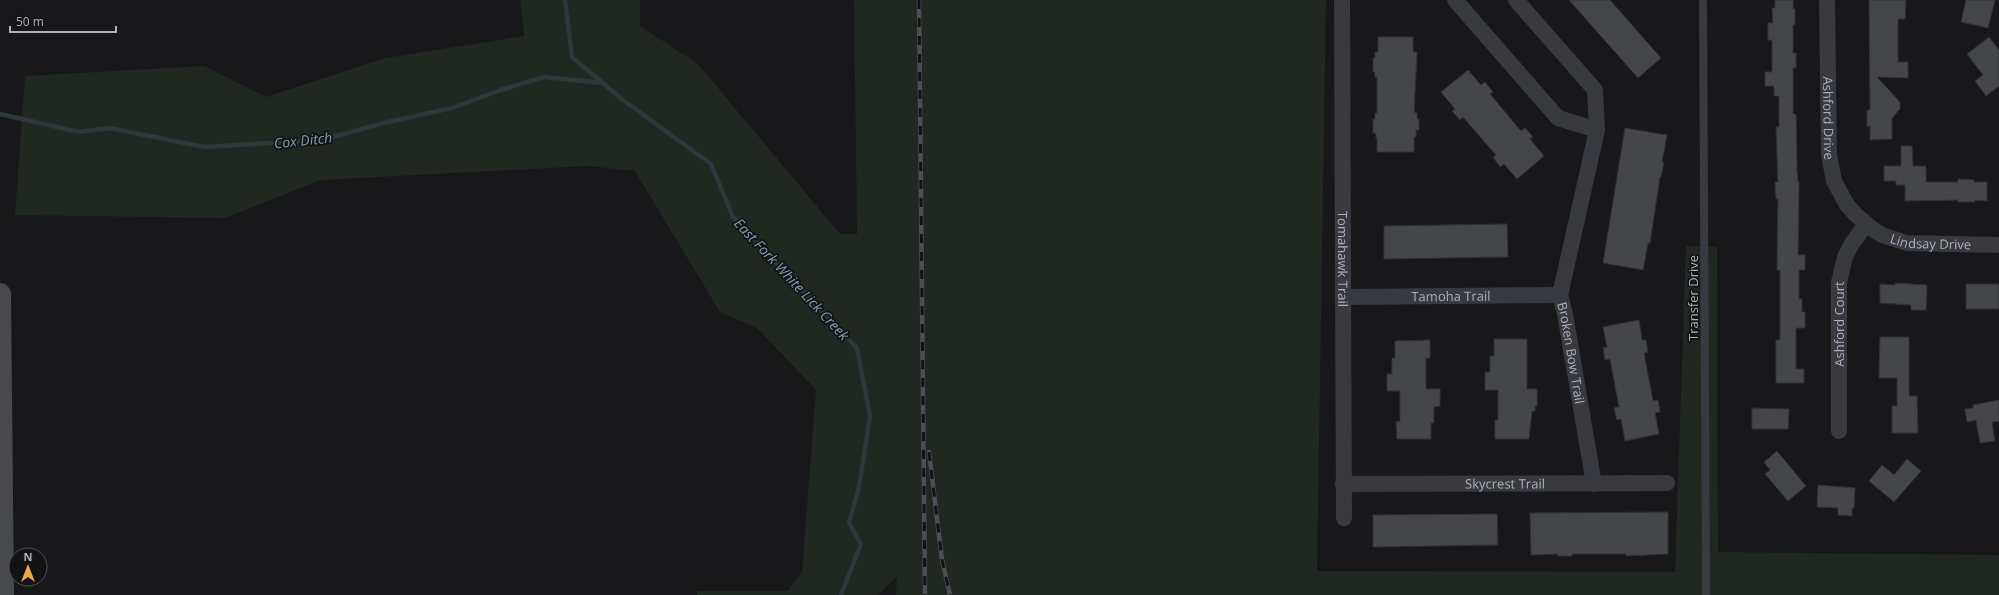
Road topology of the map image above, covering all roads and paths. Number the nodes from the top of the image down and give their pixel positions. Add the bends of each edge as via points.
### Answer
1 (1342, 0) edge
2 (1455, 0) edge
3 (1516, 0) edge
4 (1703, 0) edge
5 (1827, 0) edge
6 (1596, 130) junction
7 (1866, 224) junction
8 (1999, 245) edge
9 (0, 294) edge
10 (1560, 295) junction
11 (1342, 297) junction
12 (0, 342) edge
13 (1839, 431) dead end
14 (1666, 483) dead end
15 (1343, 484) junction
16 (1594, 484) junction
17 (1344, 518) dead end
18 (3, 595) edge
19 (1706, 595) edge

1 - 11 street, Tomahawk Trail
2 - 6 street via 1558,118
3 - 6 street, Broken Bow Trail via 1595,90
4 - 19 lane, Transfer Drive
5 - 7 street, Ashford Drive via 1828,148 1831,167 1834,181 1843,199
6 - 10 street, Broken Bow Trail
7 - 8 street, Lindsay Drive via 1882,235 1914,245
7 - 13 street, Ashford Court via 1845,257 1839,282
9 - 12 main road
10 - 11 street, Tamoha Trail
10 - 16 street, Broken Bow Trail
11 - 15 street, Tomahawk Trail
12 - 18 main road
14 - 16 street, Skycrest Trail
15 - 16 street, Skycrest Trail
15 - 17 street, Tomahawk Trail

